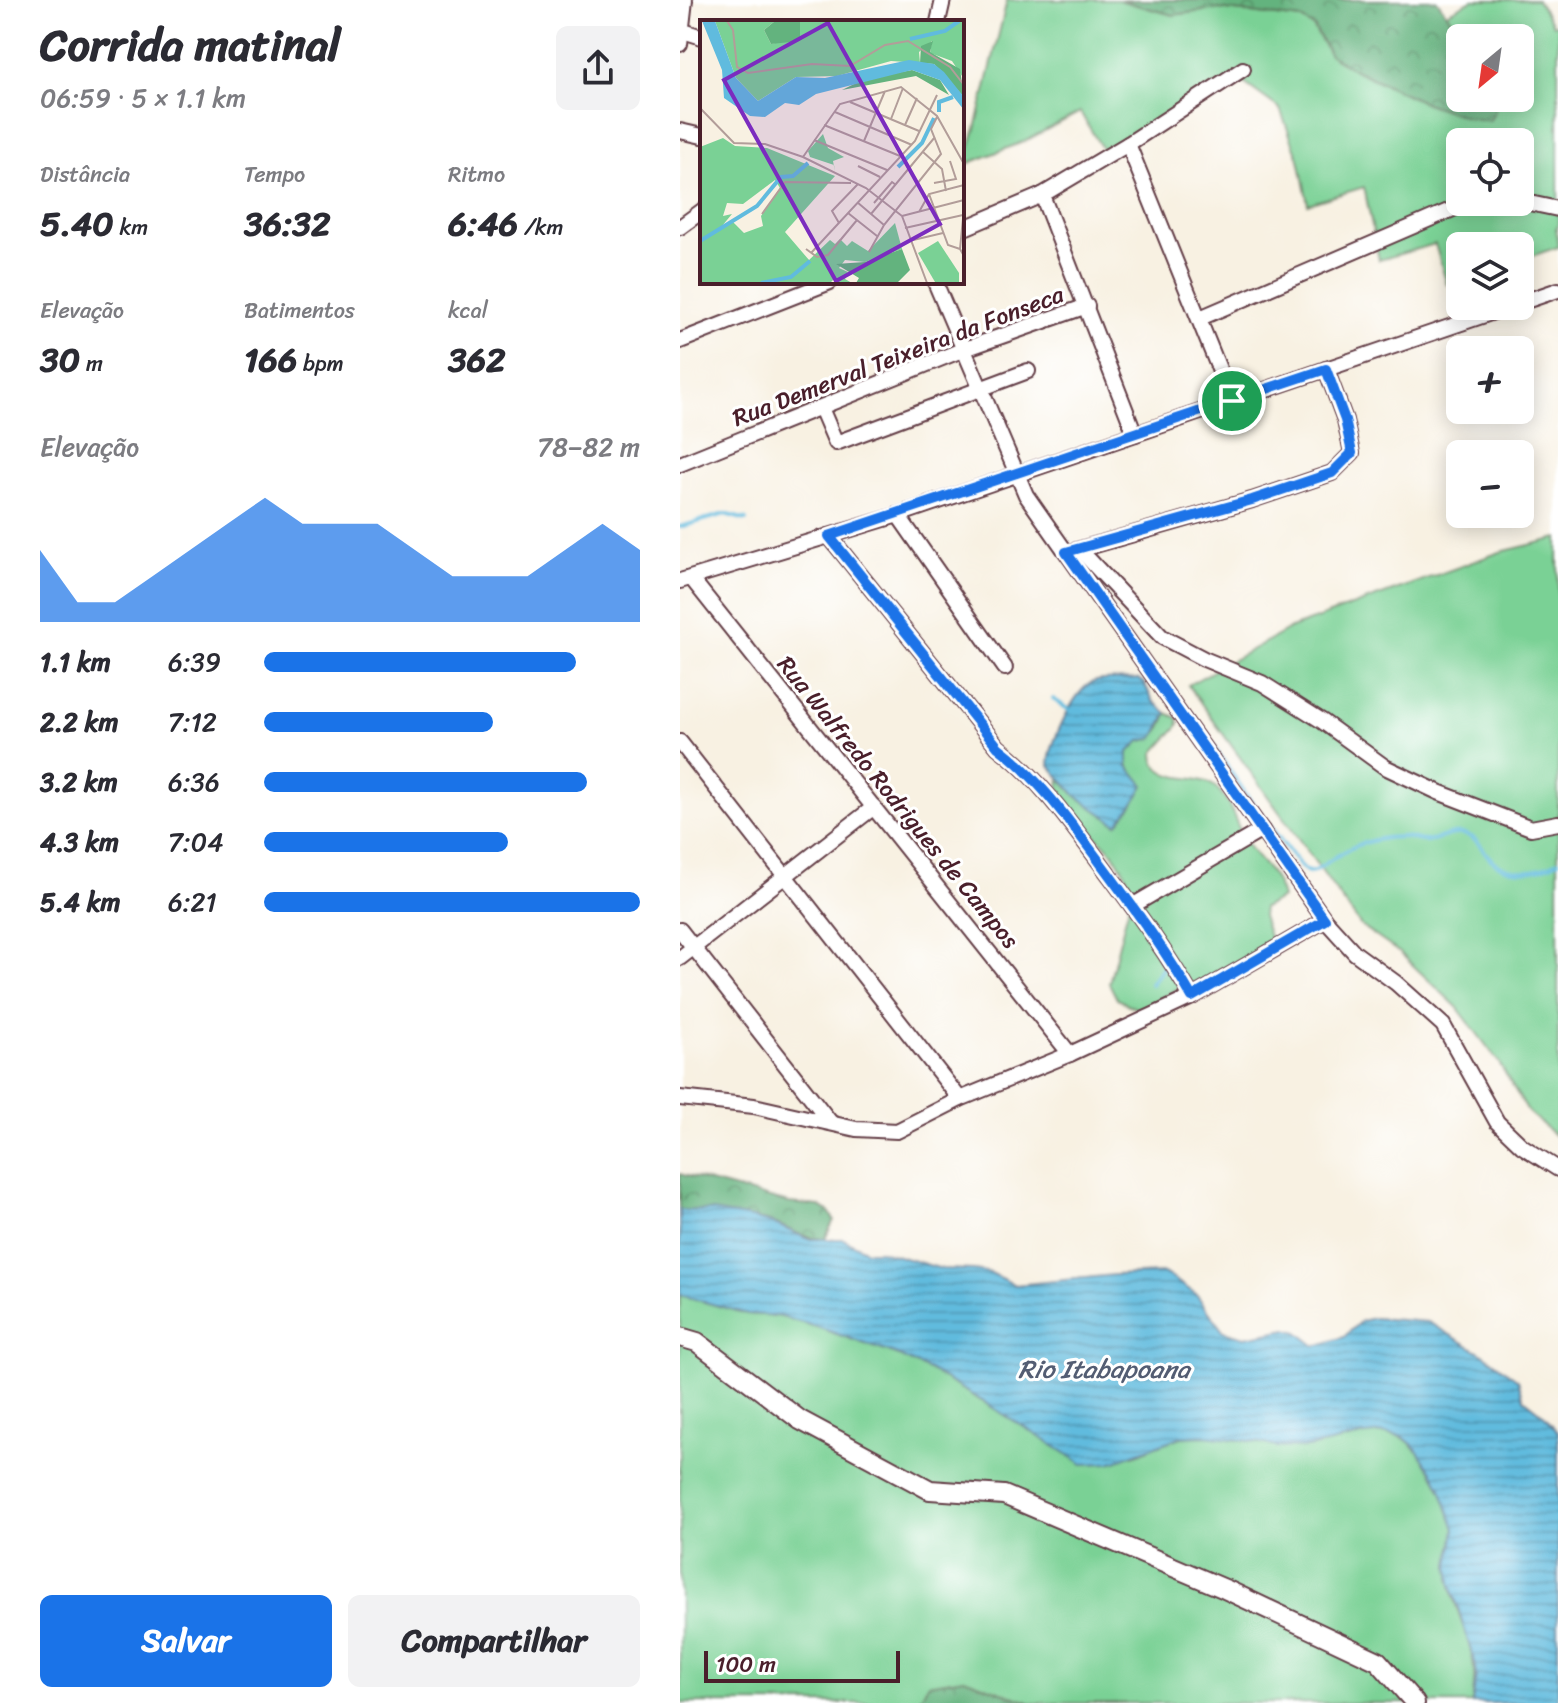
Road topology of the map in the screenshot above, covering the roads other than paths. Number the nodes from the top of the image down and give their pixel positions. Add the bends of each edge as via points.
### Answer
1 (685, 0) edge
2 (943, 0) edge
3 (938, 20) edge
4 (681, 35) edge
5 (1243, 69) dead end
6 (680, 131) edge
7 (700, 136) edge
8 (1128, 144) junction
9 (1042, 195) junction
10 (1534, 204) edge
11 (1558, 209) edge
12 (700, 212) edge
13 (1446, 212) edge
14 (680, 227) edge
15 (964, 228) edge
16 (825, 284) edge
17 (936, 284) edge
18 (1558, 290) edge
19 (1534, 298) edge
20 (1087, 306) junction
21 (1200, 318) junction
22 (1470, 320) edge
23 (680, 341) edge
24 (962, 350) junction
25 (1326, 369) junction
26 (1028, 371) dead end
27 (979, 390) junction
28 (1232, 401) junction
29 (821, 408) junction
30 (1135, 434) junction
31 (680, 464) edge
32 (1016, 473) junction
33 (898, 515) junction
34 (829, 536) junction
35 (1073, 551) junction
36 (686, 580) edge
37 (1005, 668) dead end
38 (680, 742) edge
39 (874, 807) junction
40 (1558, 823) edge
41 (1262, 830) junction
42 (787, 875) junction
43 (1132, 906) junction
44 (1325, 920) junction
45 (680, 930) edge
46 (694, 947) junction
47 (680, 958) edge
48 (1192, 997) junction
49 (1070, 1054) junction
50 (680, 1098) edge
51 (960, 1099) junction
52 (831, 1123) junction
53 (1558, 1169) edge
54 (680, 1337) edge
55 (1415, 1703) edge

1 - 4 street
2 - 3 street
5 - 8 street
6 - 7 street
8 - 9 street
8 - 21 street
9 - 15 street
9 - 20 street
10 - 11 street
12 - 14 street
13 - 21 street
16 - 23 street
17 - 24 street
18 - 19 street
20 - 24 street, Rua Demerval Teixeira da Fonseca
20 - 30 street
21 - 28 street
22 - 25 street
24 - 27 street
24 - 29 street, Rua Demerval Teixeira da Fonseca
25 - 28 street
25 - 35 street via 1352,453 1332,473
26 - 27 street
27 - 29 street via 836,443
27 - 32 street
28 - 30 street
29 - 31 street, Rua Demerval Teixeira da Fonseca
30 - 32 street
32 - 33 street
32 - 35 street via 1026,495
33 - 34 street
33 - 37 street
34 - 36 street
34 - 43 street via 998,747 1019,763 1078,833
35 - 40 street via 1162,637 1262,683 1385,767 1531,828
35 - 41 street
36 - 39 street, Rua Walfredo Rodrigues de Campos
38 - 42 street
39 - 42 street
39 - 49 street, Rua Walfredo Rodrigues de Campos
41 - 43 street
41 - 44 street
42 - 46 street
42 - 51 street
43 - 48 street
44 - 48 street
44 - 53 street via 1355,953 1443,1025 1497,1122
45 - 46 street
46 - 47 street
46 - 52 street
48 - 49 street
49 - 51 street
50 - 52 street via 754,1106
51 - 52 street via 897,1131
54 - 55 street via 697,1342 800,1420 930,1490 1004,1495 1225,1589 1378,1661

